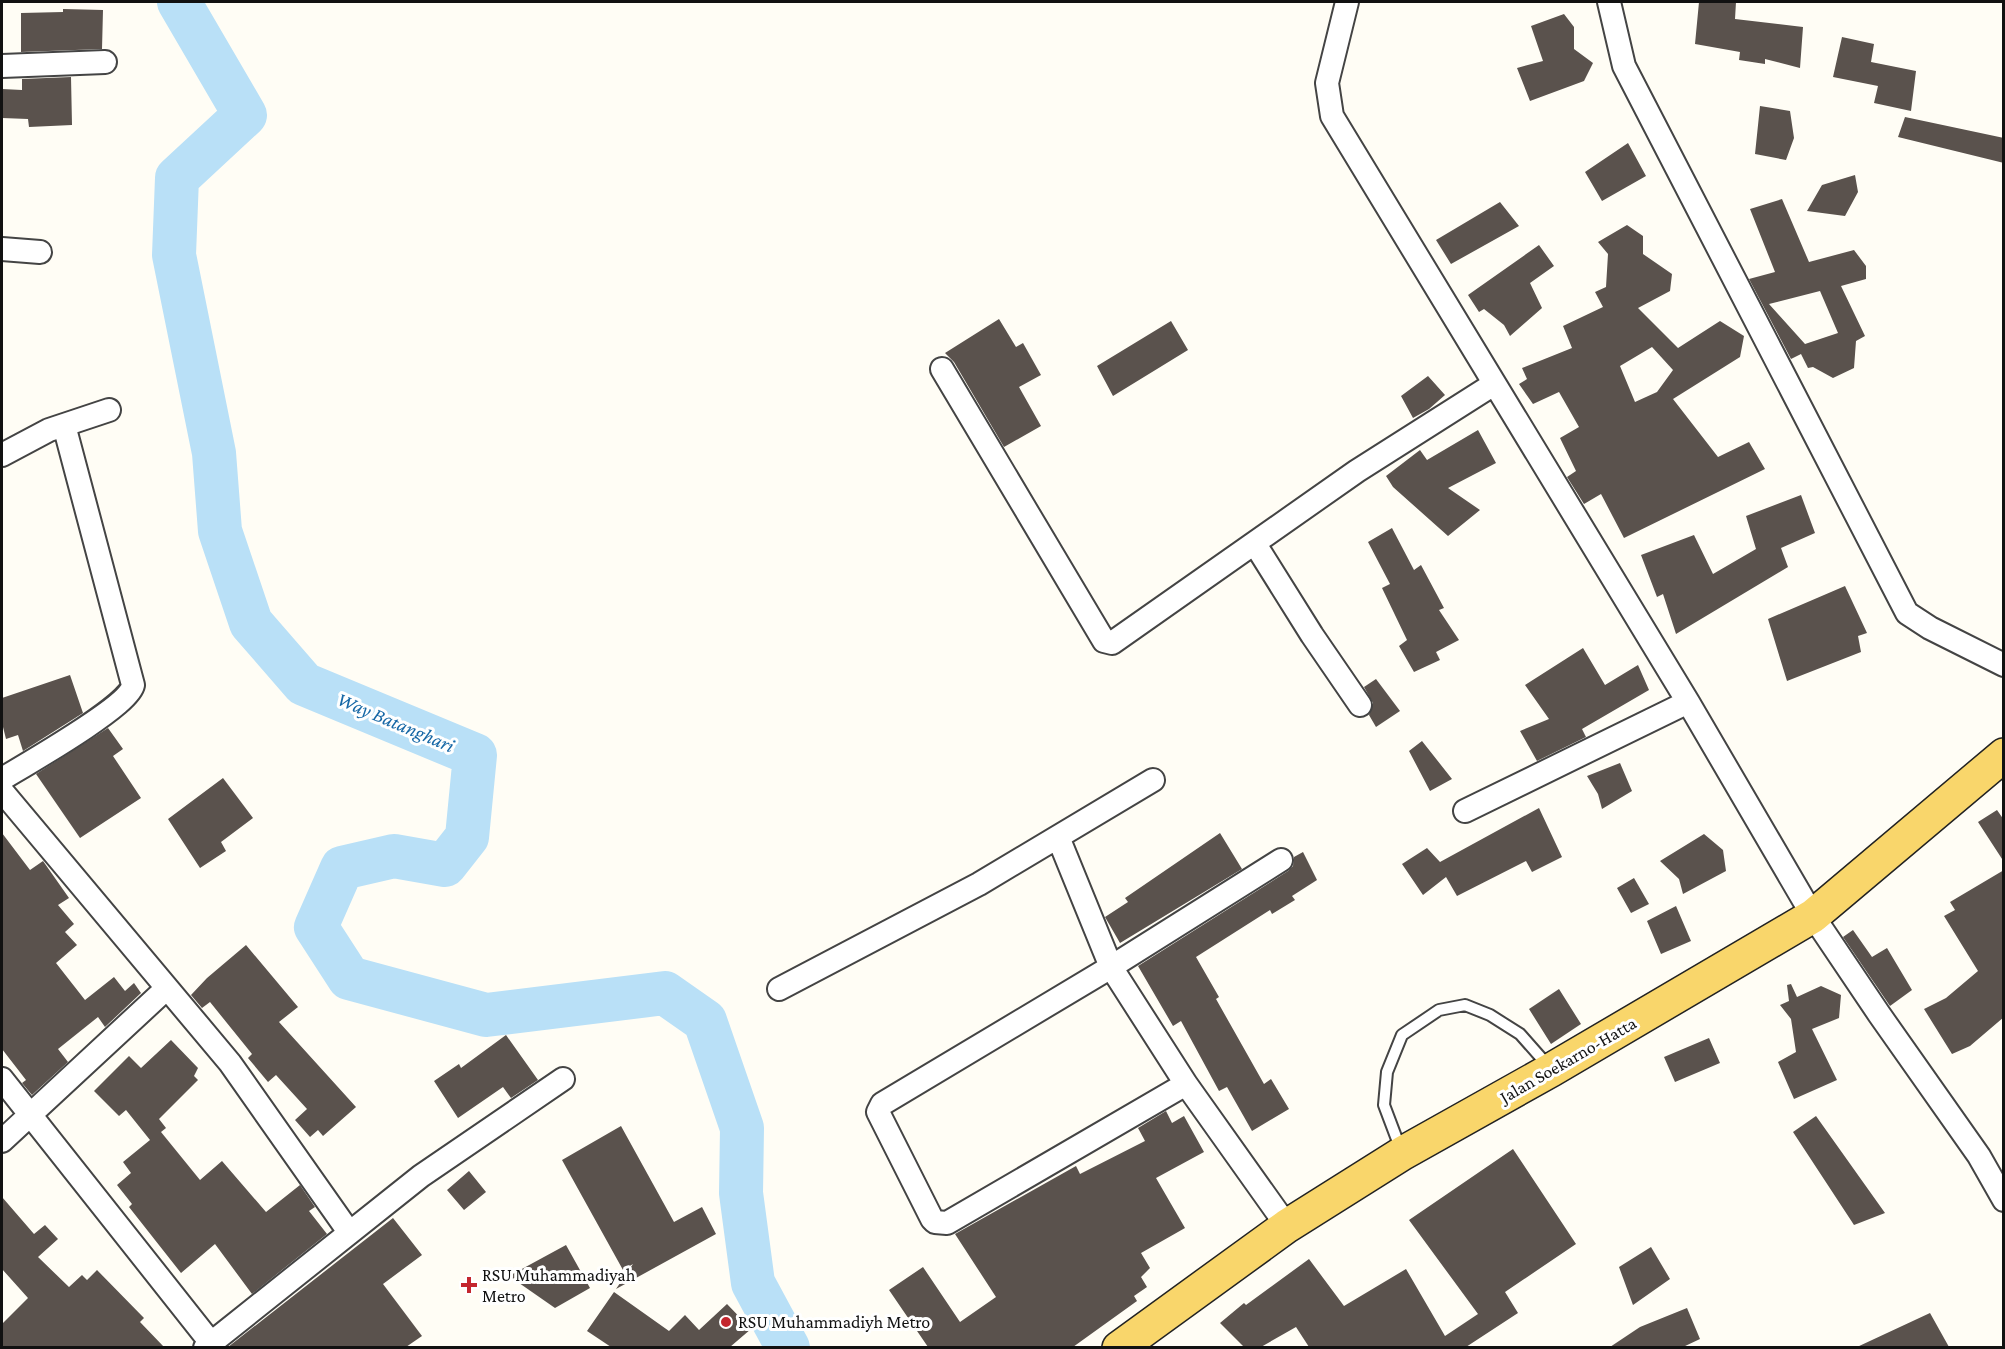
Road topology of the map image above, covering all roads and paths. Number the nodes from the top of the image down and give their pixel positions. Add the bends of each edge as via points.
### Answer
1 (1347, 2) edge
2 (1609, 2) edge
3 (105, 62) dead end
4 (2, 66) edge
5 (2, 249) edge
6 (40, 252) dead end
7 (942, 369) dead end
8 (1494, 384) junction
9 (109, 410) dead end
10 (64, 425) junction
11 (2, 455) edge
12 (1255, 544) junction
13 (2004, 665) edge
14 (1688, 702) junction
15 (1360, 705) dead end
16 (2004, 755) edge
17 (2, 779) edge
18 (1153, 780) dead end
19 (2, 791) edge
20 (1465, 811) dead end
21 (1058, 837) junction
22 (1281, 860) dead end
23 (1814, 916) junction
24 (1111, 967) junction
25 (167, 988) junction
26 (779, 989) dead end
27 (1551, 1070) junction
28 (2, 1079) edge
29 (563, 1079) dead end
30 (1186, 1084) junction
31 (30, 1116) junction
32 (2, 1141) edge
33 (1403, 1153) junction
34 (2004, 1200) edge
35 (1287, 1226) junction
36 (349, 1232) junction
37 (210, 1345) edge
38 (1119, 1347) edge

1 - 8 street via 1327,83 1332,116
2 - 13 street via 1624,66 1907,613
3 - 4 street
5 - 6 street
7 - 12 street via 1104,641 1112,643
8 - 12 street via 1356,471
8 - 14 street
9 - 10 street
10 - 11 street
10 - 17 street via 133,685 129,695 109,711
12 - 15 street
14 - 20 street
14 - 23 street
16 - 23 main road, Jalan Soekarno-Hatta
18 - 21 street
19 - 25 street
21 - 24 street
21 - 26 street via 979,884
22 - 24 street
23 - 27 main road, Jalan Soekarno-Hatta
23 - 34 street via 1979,1156
24 - 30 street
24 - 30 street via 879,1107 879,1116 932,1219 947,1223
25 - 31 street
25 - 36 street via 230,1063
27 - 33 main road, Jalan Soekarno-Hatta
27 - 33 lane via 1520,1034 1490,1015 1465,1005 1439,1010 1402,1035 1387,1072 1384,1105
28 - 31 street
29 - 36 street via 421,1176
30 - 35 street
31 - 32 street
31 - 37 street
33 - 35 main road, Jalan Soekarno-Hatta
35 - 38 main road, Jalan Soekarno-Hatta
36 - 37 street

